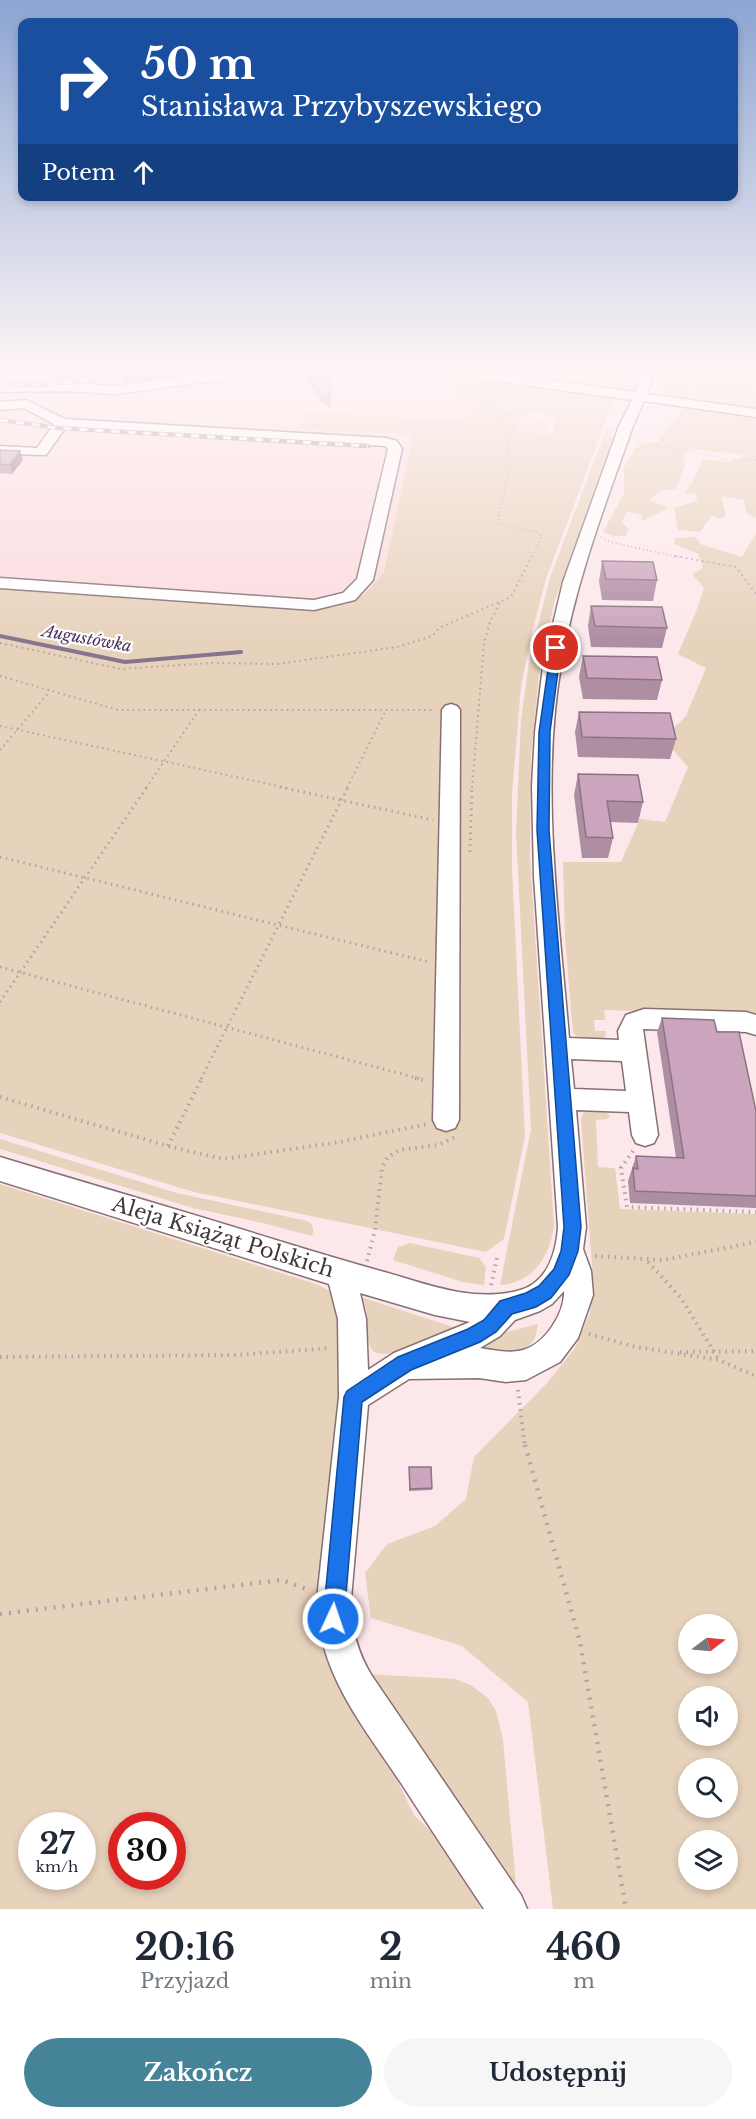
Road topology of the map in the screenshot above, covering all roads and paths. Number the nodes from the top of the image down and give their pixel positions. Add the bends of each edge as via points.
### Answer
1 (392, 463) edge
2 (613, 463) edge
3 (589, 531) junction
4 (0, 583) edge
5 (756, 594) edge
6 (0, 676) edge
7 (50, 691) junction
8 (199, 710) junction
9 (386, 710) junction
10 (451, 710) joint
11 (0, 726) edge
12 (16, 730) junction
13 (0, 750) edge
14 (163, 762) junction
15 (341, 800) junction
16 (449, 824) junction
17 (0, 857) edge
18 (84, 878) junction
19 (278, 925) junction
20 (0, 967) edge
21 (448, 967) junction
22 (21, 972) junction
23 (0, 1002) edge
24 (756, 1026) edge
25 (228, 1028) junction
26 (558, 1048) junction
27 (633, 1051) junction
28 (446, 1086) junction
29 (0, 1097) edge
30 (562, 1099) junction
31 (640, 1102) junction
32 (446, 1120) joint
33 (645, 1135) joint
34 (168, 1146) junction
35 (0, 1169) edge
36 (756, 1212) edge
37 (756, 1242) edge
38 (570, 1251) junction
39 (496, 1258) dead end
40 (646, 1261) junction
41 (341, 1274) junction
42 (496, 1308) junction
43 (568, 1328) junction
44 (352, 1346) junction
45 (666, 1351) junction
46 (756, 1351) edge
47 (711, 1352) junction
48 (0, 1357) edge
49 (719, 1360) junction
50 (405, 1364) junction
51 (506, 1367) junction
52 (756, 1376) edge
53 (354, 1397) junction
54 (334, 1599) junction
55 (0, 1614) edge
56 (507, 1909) edge
57 (626, 1909) edge

1 - 4 street via 365,580 349,597 314,605
2 - 3 street
3 - 5 path via 611,542 736,567
3 - 26 street via 560,630 544,732 543,848
6 - 7 path
7 - 8 path via 118,710
7 - 12 path
8 - 9 path
8 - 14 path
9 - 10 path
9 - 15 path
10 - 16 street
11 - 12 path
12 - 13 path
12 - 14 path
14 - 15 path
14 - 18 path
15 - 16 path
15 - 19 path
16 - 21 street
17 - 18 path
18 - 19 path
18 - 22 path
19 - 21 path
19 - 25 path
20 - 22 path
21 - 28 street
22 - 23 path
22 - 25 path
24 - 27 street via 746,1022 639,1020 631,1026
25 - 28 path
25 - 34 path
26 - 27 street
26 - 30 street
27 - 31 street
28 - 32 street
29 - 34 path
30 - 31 street
30 - 38 street via 572,1227
31 - 33 street
32 - 34 path via 340,1143 223,1159
33 - 36 path via 621,1168 626,1206
35 - 41 street, Aleja Książąt Polskich
37 - 40 path via 682,1258
38 - 40 path
38 - 42 street via 561,1275 545,1292 530,1301
38 - 43 street via 579,1296
39 - 42 path
40 - 47 path via 665,1277 690,1312
41 - 42 street, Aleja Książąt Polskich via 447,1304
41 - 44 street via 352,1320
42 - 50 street via 490,1326 474,1336
43 - 45 path
43 - 51 street via 550,1352 526,1365
44 - 48 path via 238,1355
44 - 53 street
45 - 47 path
45 - 49 path
46 - 47 path
47 - 49 path
49 - 52 path
50 - 51 street via 479,1363
50 - 53 street
51 - 57 path via 518,1387 522,1435 580,1642
53 - 54 street
54 - 55 path via 282,1580
54 - 56 street via 333,1619 339,1645 358,1689

